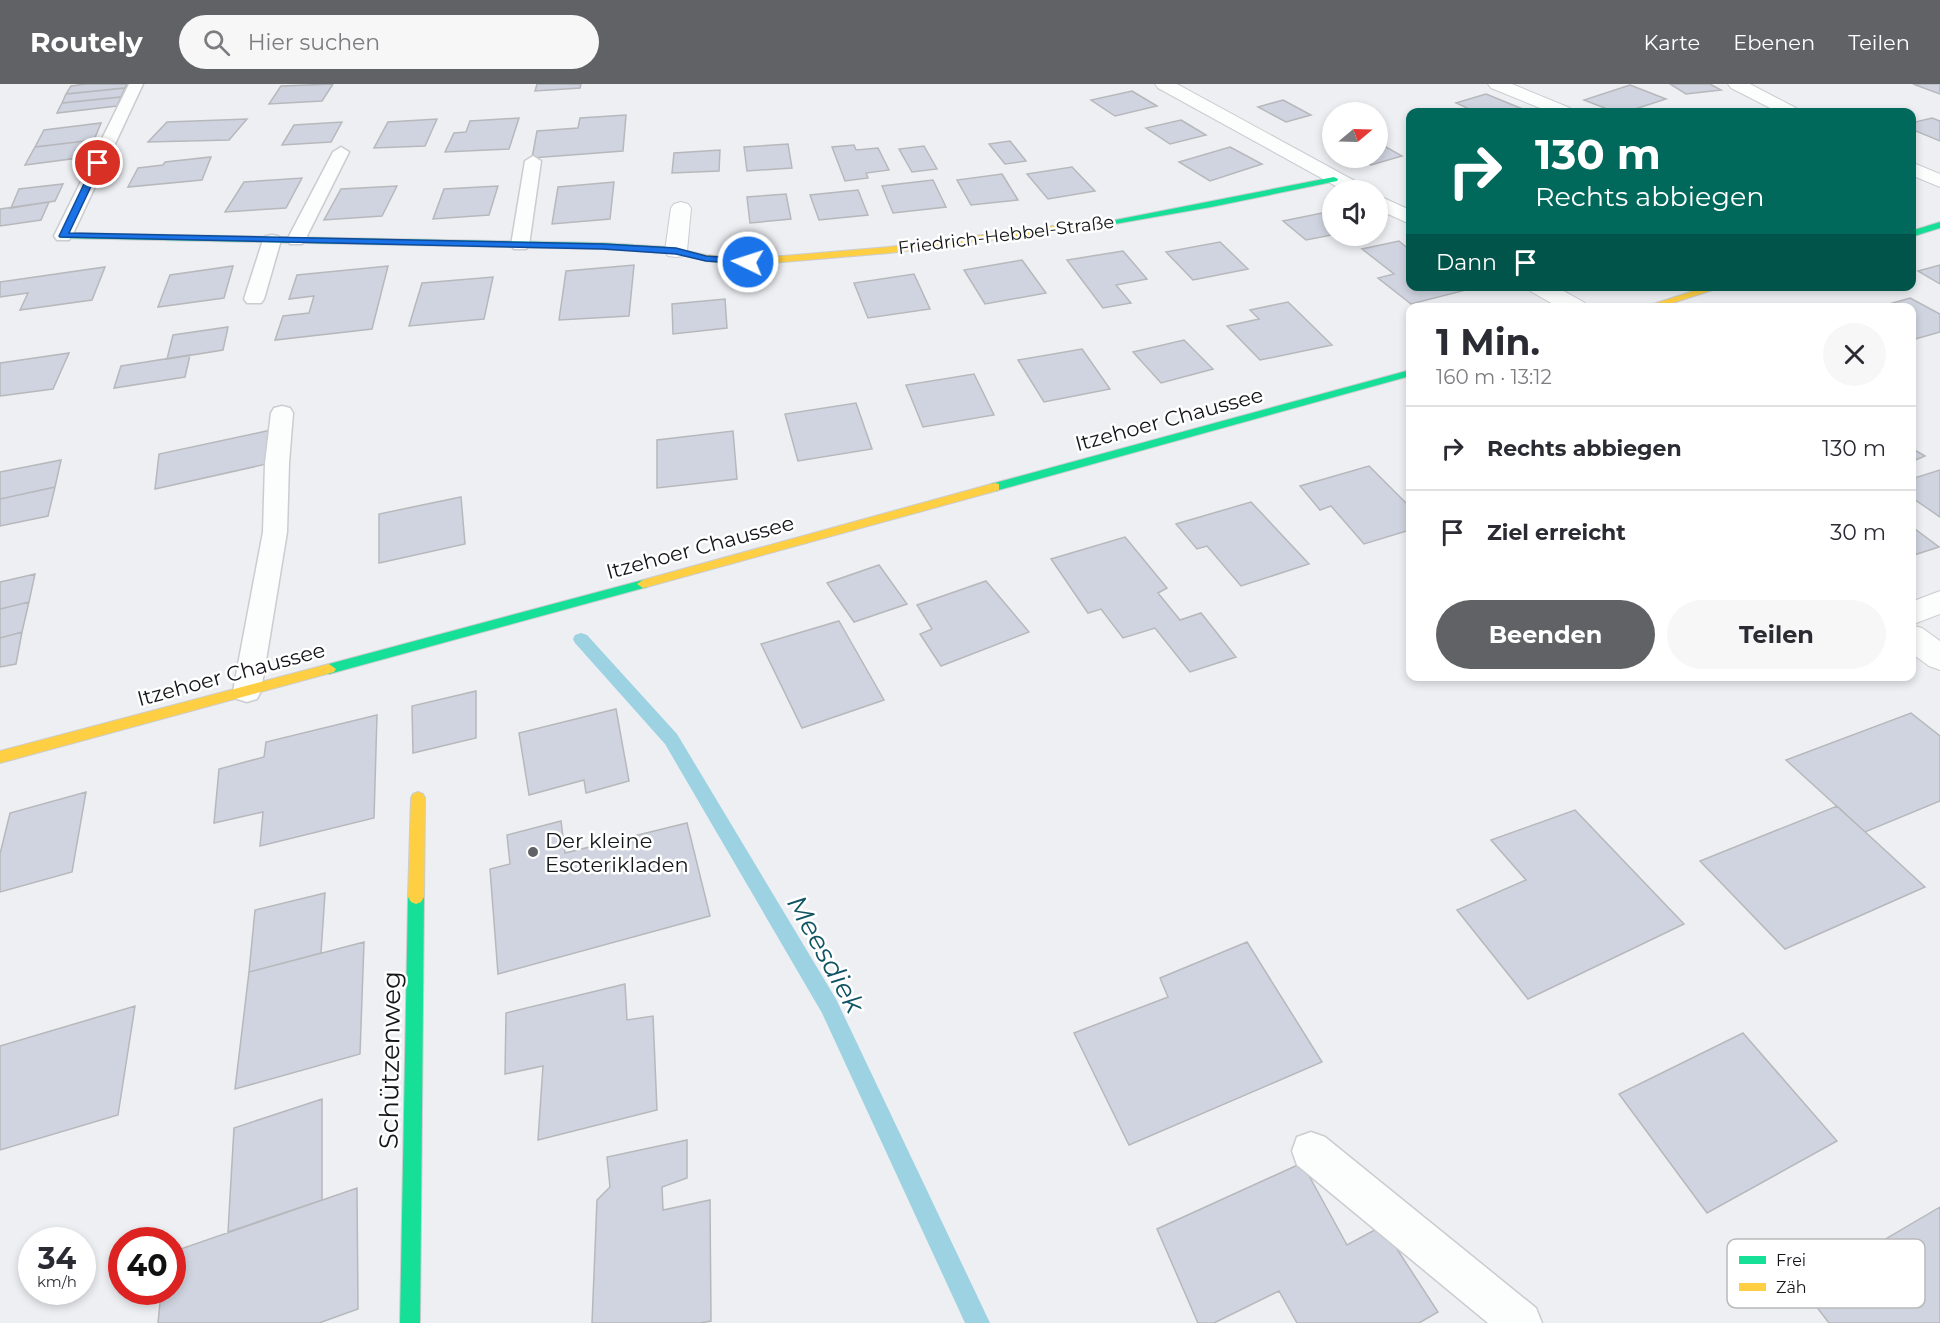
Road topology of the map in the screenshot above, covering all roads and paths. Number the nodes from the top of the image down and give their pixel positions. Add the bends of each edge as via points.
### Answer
1 (136, 84) edge
2 (1164, 84) edge
3 (1497, 84) edge
4 (1737, 84) edge
5 (1554, 108) edge
6 (1782, 108) edge
7 (341, 152) dead end
8 (533, 161) dead end
9 (1916, 170) edge
10 (1334, 179) joint
11 (1940, 181) edge
12 (1388, 207) edge
13 (681, 208) dead end
14 (1406, 216) edge
15 (1940, 225) edge
16 (1916, 232) edge
17 (63, 236) joint
18 (272, 240) junction
19 (296, 240) junction
20 (520, 245) junction
21 (676, 251) junction
22 (1547, 291) edge
23 (1704, 291) edge
24 (254, 298) dead end
25 (1568, 303) edge
26 (1662, 303) edge
27 (1406, 374) edge
28 (282, 413) dead end
29 (1940, 602) edge
30 (1916, 612) edge
31 (1916, 640) edge
32 (1940, 658) edge
33 (247, 691) junction
34 (0, 757) edge
35 (418, 798) dead end
36 (1311, 1151) dead end
37 (410, 1323) edge
38 (1521, 1323) edge

1 - 17 lane
2 - 10 street
3 - 5 street
4 - 6 street
7 - 19 lane
8 - 20 lane
9 - 11 street
10 - 21 street, Friedrich-Hebbel-Straße via 1081,227 889,250 748,262
12 - 14 street
13 - 21 street
15 - 16 street
17 - 18 street, Friedrich-Hebbel-Straße
18 - 19 street, Friedrich-Hebbel-Straße
18 - 24 lane
19 - 20 street, Friedrich-Hebbel-Straße
20 - 21 street, Friedrich-Hebbel-Straße
22 - 25 street
23 - 26 street
27 - 33 street, Itzehoer Chaussee
28 - 33 lane via 275,532
29 - 30 street
31 - 32 street
33 - 34 street, Itzehoer Chaussee
35 - 37 street, Schützenweg
36 - 38 lane

